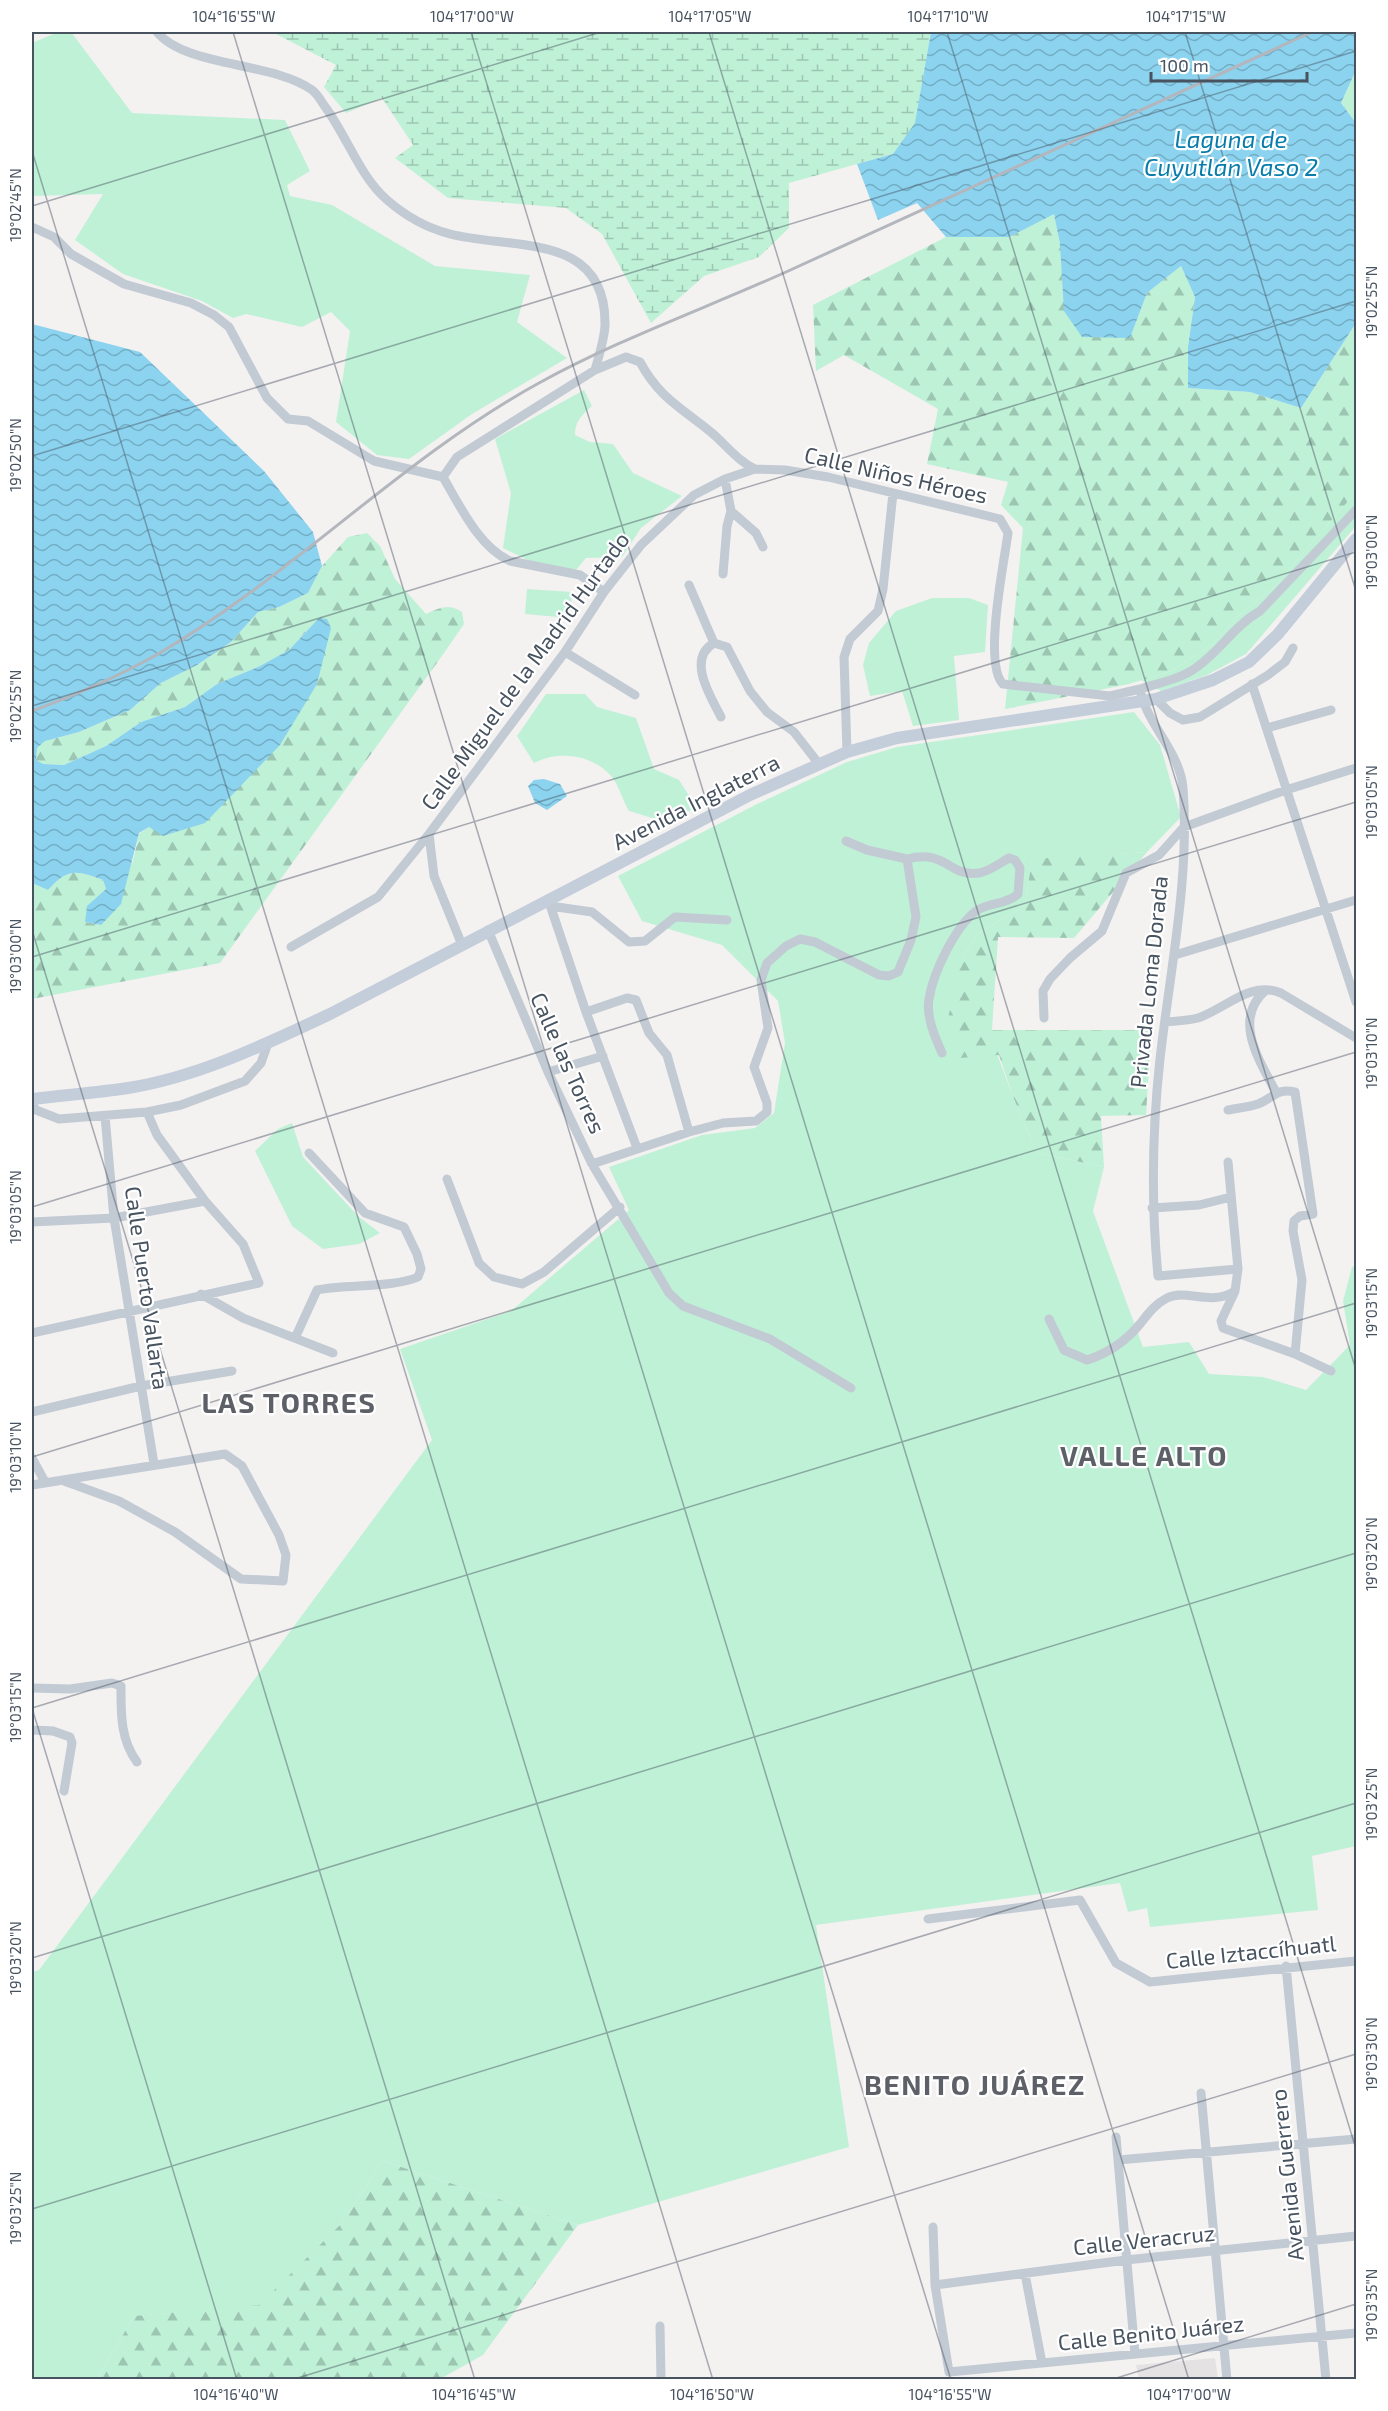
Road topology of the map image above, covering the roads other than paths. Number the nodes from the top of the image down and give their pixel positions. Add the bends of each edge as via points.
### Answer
1 (157, 32) edge
2 (32, 227) edge
3 (596, 370) junction
4 (755, 469) junction
5 (785, 470) joint
6 (443, 477) junction
7 (725, 479) junction
8 (893, 493) junction
9 (1356, 510) edge
10 (731, 512) junction
11 (1356, 539) edge
12 (763, 547) dead end
13 (723, 574) dead end
14 (689, 585) dead end
15 (604, 592) junction
16 (714, 643) junction
17 (1293, 648) dead end
18 (565, 652) junction
19 (1252, 684) junction
20 (635, 695) dead end
21 (1141, 695) junction
22 (1156, 699) junction
23 (1331, 710) dead end
24 (721, 717) dead end
25 (1268, 728) junction
26 (847, 752) junction
27 (819, 764) junction
28 (1356, 768) edge
29 (1286, 790) junction
30 (1184, 827) junction
31 (429, 834) junction
32 (846, 841) dead end
33 (907, 860) junction
34 (1356, 900) edge
35 (549, 902) junction
36 (1325, 909) junction
37 (727, 920) dead end
38 (488, 930) junction
39 (462, 945) junction
40 (291, 947) dead end
41 (1175, 955) junction
42 (1268, 989) junction
43 (1356, 1002) edge
44 (586, 1012) junction
45 (1044, 1018) dead end
46 (1165, 1022) junction
47 (1356, 1038) edge
48 (268, 1043) junction
49 (942, 1053) dead end
50 (603, 1056) junction
51 (548, 1072) junction
52 (1276, 1092) junction
53 (32, 1099) edge
54 (32, 1104) edge
55 (1228, 1110) dead end
56 (147, 1112) junction
57 (105, 1116) junction
58 (689, 1132) junction
59 (637, 1148) junction
60 (309, 1153) dead end
61 (1228, 1162) dead end
62 (592, 1164) junction
63 (447, 1179) dead end
64 (1231, 1197) junction
65 (206, 1201) junction
66 (620, 1207) junction
67 (1152, 1208) junction
68 (114, 1218) junction
69 (32, 1222) edge
70 (1238, 1269) junction
71 (1235, 1291) junction
72 (201, 1294) junction
73 (128, 1313) junction
74 (1049, 1320) dead end
75 (32, 1333) edge
76 (295, 1338) junction
77 (333, 1353) dead end
78 (1295, 1354) junction
79 (232, 1371) dead end
80 (1331, 1371) dead end
81 (141, 1386) junction
82 (850, 1388) dead end
83 (32, 1412) edge
84 (32, 1458) edge
85 (154, 1464) junction
86 (64, 1481) junction
87 (45, 1482) junction
88 (32, 1485) edge
89 (32, 1688) edge
90 (32, 1730) edge
91 (137, 1762) dead end
92 (64, 1791) dead end
93 (928, 1919) dead end
94 (1356, 1961) edge
95 (1286, 1966) junction
96 (1201, 2093) dead end
97 (1116, 2137) dead end
98 (1356, 2139) edge
99 (1304, 2144) junction
100 (1206, 2152) junction
101 (1118, 2160) junction
102 (933, 2227) dead end
103 (1356, 2236) edge
104 (1313, 2240) junction
105 (1215, 2252) junction
106 (1126, 2260) junction
107 (1025, 2274) junction
108 (935, 2285) junction
109 (660, 2325) dead end
110 (1356, 2333) edge
111 (1322, 2336) junction
112 (1224, 2346) junction
113 (1135, 2354) junction
114 (1042, 2363) junction
115 (661, 2379) edge
116 (1227, 2379) edge
117 (1326, 2379) edge

1 - 3 street via 180,50 278,75 313,90 386,199 414,220 448,234 546,247 576,258 602,298 605,327
2 - 6 street via 54,237 71,254 124,284 191,303 214,315 229,327 267,398 288,419 308,421 374,461
3 - 4 street via 626,357 640,362 663,396 712,433 742,463
3 - 6 street via 457,457
4 - 5 street, Calle Miguel de la Madrid Hurtado
4 - 7 street, Calle Miguel de la Madrid Hurtado
5 - 8 street, Calle Niños Héroes
6 - 15 street via 468,520 500,556 580,575
7 - 10 street
7 - 15 street, Calle Miguel de la Madrid Hurtado via 694,495 641,545
8 - 21 street, Calle Niños Héroes via 1000,519 1005,526 1008,533 994,636 995,672 1003,684 1110,696
8 - 26 street via 878,611 850,639 844,657
9 - 21 street, Calle Niños Héroes via 1260,612 1242,621 1196,669
10 - 12 street via 756,533
10 - 13 street
11 - 22 main road, Avenida Inglaterra via 1278,634 1249,662 1213,680
14 - 16 street
15 - 18 street, Calle Miguel de la Madrid Hurtado
16 - 24 street via 707,647 701,661 702,678
16 - 27 street via 727,647 766,712 794,732
17 - 19 street via 1285,662
18 - 20 street
18 - 31 street, Calle Miguel de la Madrid Hurtado
19 - 22 street via 1200,717 1183,720
19 - 25 street
21 - 22 main road, Avenida Inglaterra
21 - 26 main road, Avenida Inglaterra via 897,738
21 - 30 street, Privada Loma Dorada via 1168,745 1183,785
23 - 25 street
25 - 29 street
26 - 27 main road, Avenida Inglaterra
27 - 35 main road, Avenida Inglaterra via 750,795
28 - 29 street
29 - 30 street
29 - 36 street
30 - 41 street, Privada Loma Dorada
30 - 45 street via 1159,855 1126,873 1102,931 1050,979 1043,991
31 - 39 street, Calle Miguel de la Madrid Hurtado via 434,876
31 - 40 street via 378,897
32 - 33 street
33 - 49 street via 923,855 935,857 963,873 981,873 1009,858 1020,868 1018,894 1011,900 979,909 962,923 942,963 929,1000 932,1028
33 - 58 street via 916,917 898,972 879,975 815,942 800,939 786,945 767,963 761,980 768,1028 754,1067 767,1103 766,1112 756,1121 723,1123
34 - 36 street
35 - 37 street via 592,912 628,942 645,941 675,917
35 - 38 main road, Avenida Inglaterra
35 - 44 street
36 - 41 street
36 - 43 street
38 - 39 main road, Avenida Inglaterra
38 - 51 street, Calle las Torres
39 - 48 main road, Avenida Inglaterra
41 - 46 street, Privada Loma Dorada
42 - 46 street via 1241,996 1190,1020
42 - 47 street
42 - 52 street via 1249,1012 1250,1034
44 - 50 street
44 - 58 street via 627,998 636,1000 648,1033 667,1055
46 - 67 street, Privada Loma Dorada via 1155,1111
48 - 53 main road, Avenida Inglaterra via 185,1075 129,1088
48 - 56 street via 261,1063 245,1081 181,1105
50 - 51 street
50 - 59 street
51 - 62 street, Calle las Torres
52 - 55 street via 1260,1103
52 - 78 street via 1295,1092 1313,1214 1294,1221 1302,1280
54 - 57 street via 36,1110 59,1119
56 - 57 street
56 - 65 street via 157,1136
57 - 68 street, Calle Puerto Vallarta
58 - 59 street
59 - 62 street
60 - 76 street via 365,1213 404,1227 421,1269 418,1277 409,1281 317,1290
61 - 64 street
62 - 66 street, Calle las Torres
63 - 66 street via 479,1263 494,1277 522,1284 544,1272
64 - 67 street via 1199,1205
64 - 70 street
65 - 68 street
65 - 72 street via 243,1244 259,1283
66 - 82 street, Calle las Torres via 669,1293 683,1306 770,1339
67 - 70 street, Privada Loma Dorada via 1158,1276
68 - 69 street
68 - 73 street, Calle Puerto Vallarta
70 - 71 street
71 - 74 street via 1204,1299 1168,1297 1117,1347 1087,1360 1064,1350
71 - 78 street via 1221,1321 1222,1328
72 - 73 street
72 - 76 street via 243,1318
73 - 75 street
73 - 81 street, Calle Puerto Vallarta
76 - 77 street
78 - 80 street
79 - 81 street
81 - 83 street
81 - 85 street, Calle Puerto Vallarta
84 - 87 street
85 - 86 street
85 - 86 street via 225,1454 242,1466 279,1535 286,1556 283,1581 242,1579 198,1546 119,1501
86 - 87 street
87 - 88 street
89 - 91 street via 69,1689 112,1683 121,1686 122,1725 128,1751
90 - 92 street via 70,1737
93 - 95 street, Calle Iztaccíhuatl via 1080,1900 1116,1963 1150,1982
94 - 95 street, Calle Iztaccíhuatl
95 - 99 street, Avenida Guerrero
96 - 100 street
97 - 101 street
98 - 99 street
99 - 100 street
99 - 104 street, Avenida Guerrero
100 - 101 street
100 - 105 street
101 - 106 street
102 - 108 street
103 - 104 street, Calle Veracruz
104 - 105 street, Calle Veracruz
104 - 111 street, Avenida Guerrero
105 - 106 street, Calle Veracruz
105 - 112 street
106 - 107 street, Calle Veracruz
106 - 113 street
107 - 108 street, Calle Veracruz
107 - 114 street
108 - 114 street, Calle Benito Juárez via 949,2372
109 - 115 street
110 - 111 street, Calle Benito Juárez
111 - 112 street, Calle Benito Juárez
111 - 117 street, Avenida Guerrero
112 - 113 street, Calle Benito Juárez
112 - 116 street
113 - 114 street, Calle Benito Juárez

